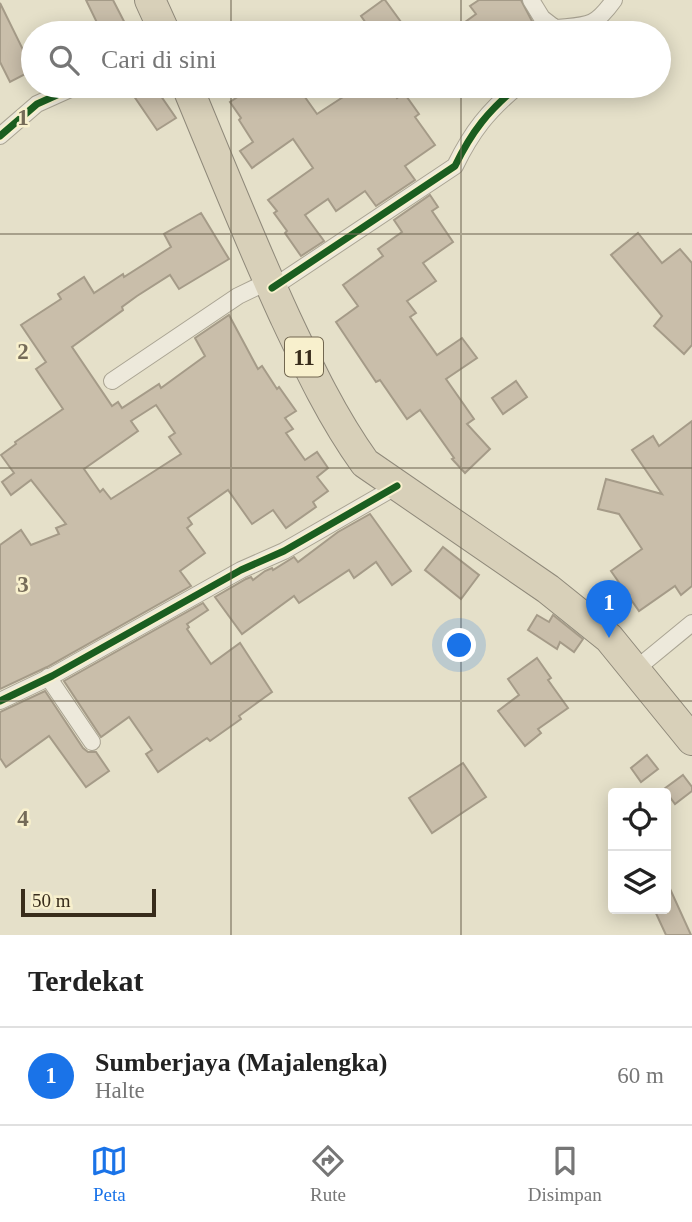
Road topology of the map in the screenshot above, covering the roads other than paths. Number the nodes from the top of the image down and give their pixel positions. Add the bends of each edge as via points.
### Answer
1 (150, 0) edge
2 (531, 0) edge
3 (614, 0) edge
4 (160, 21) edge
5 (546, 21) edge
6 (597, 21) edge
7 (50, 98) edge
8 (192, 98) edge
9 (504, 98) edge
10 (0, 136) edge
11 (270, 284) junction
12 (111, 381) dead end
13 (397, 486) junction
14 (692, 623) edge
15 (636, 669) junction
16 (48, 677) junction
17 (0, 701) edge
18 (692, 740) edge
19 (92, 742) dead end

1 - 4 highway
2 - 5 street
3 - 6 street
7 - 10 street
8 - 11 highway, 11
9 - 11 street via 455,166
11 - 12 street via 238,296
11 - 13 highway, 11 via 319,391 344,433 365,463
13 - 15 highway, 11 via 548,589 609,638
13 - 16 street
14 - 15 street
15 - 18 highway, 11
16 - 17 street
16 - 19 street

